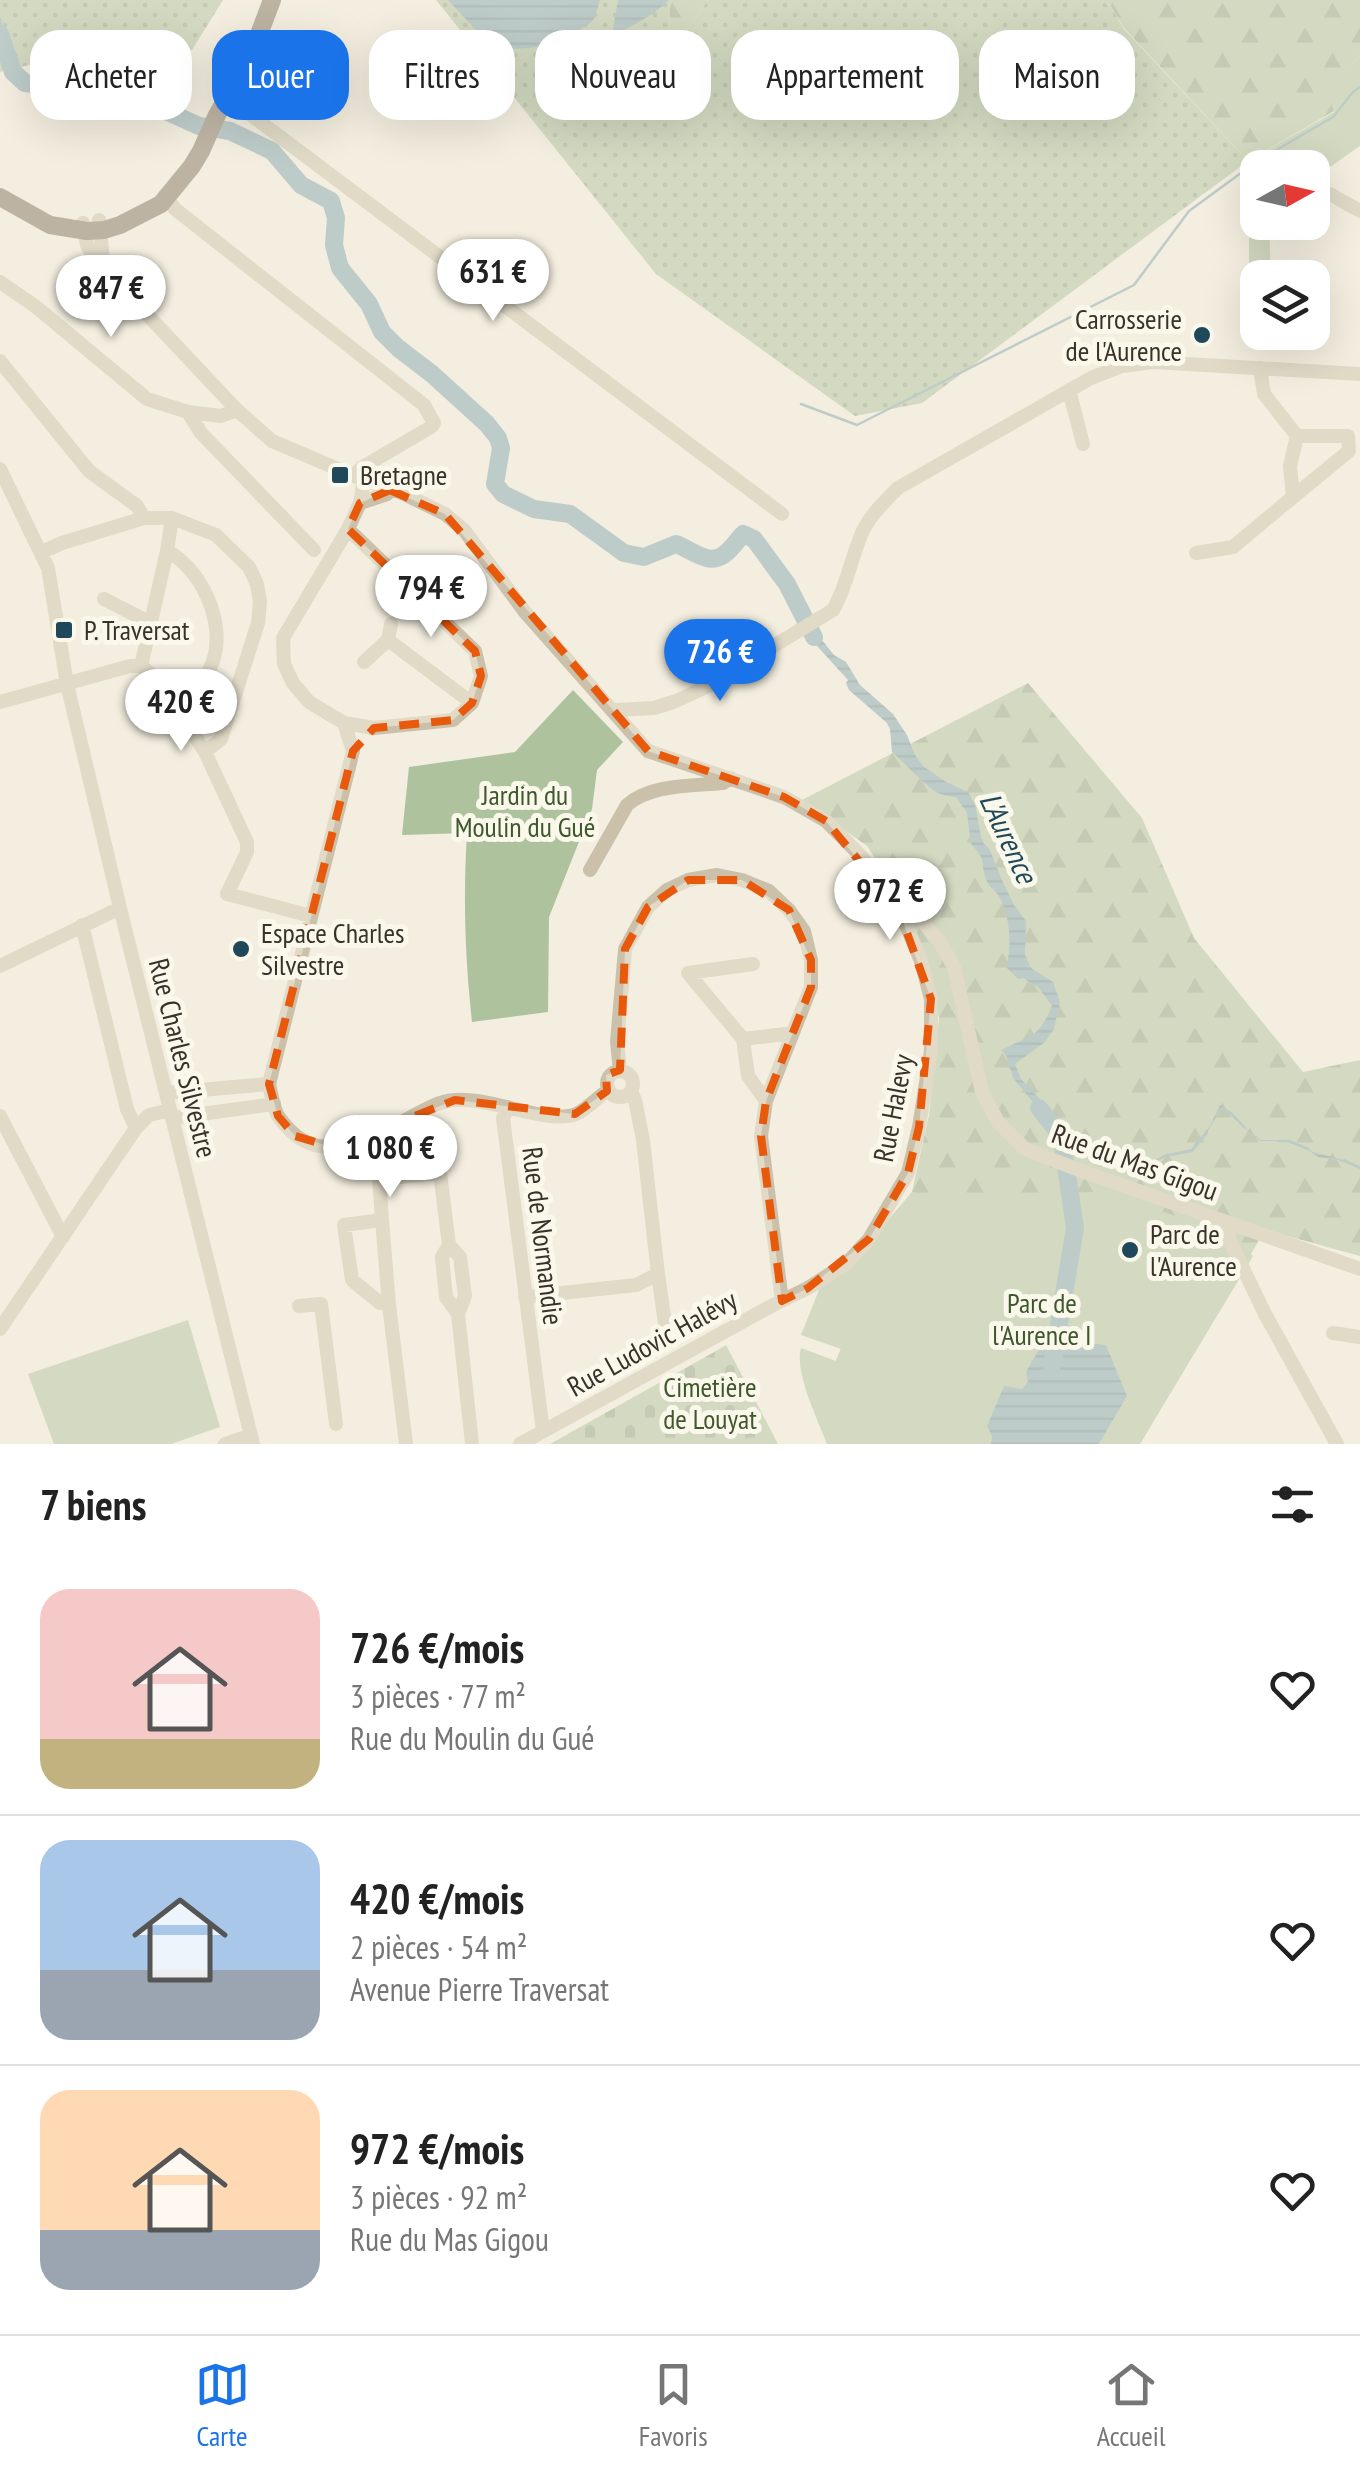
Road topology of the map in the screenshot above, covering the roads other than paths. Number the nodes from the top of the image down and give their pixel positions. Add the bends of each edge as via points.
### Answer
1 (262, 0) edge
2 (272, 0) edge
3 (252, 30) edge
4 (261, 30) edge
5 (215, 120) edge
6 (258, 120) edge
7 (0, 184) edge
8 (1330, 194) edge
9 (166, 196) junction
10 (0, 197) edge
11 (1360, 211) edge
12 (91, 226) junction
13 (0, 282) edge
14 (0, 361) edge
15 (1260, 368) junction
16 (1360, 374) edge
17 (1069, 390) junction
18 (237, 410) junction
19 (188, 412) junction
20 (1298, 436) junction
21 (1084, 444) dead end
22 (0, 470) edge
23 (359, 478) junction
24 (390, 490) junction
25 (1293, 497) junction
26 (360, 503) junction
27 (782, 514) dead end
28 (144, 518) junction
29 (172, 518) junction
30 (348, 529) junction
31 (314, 550) dead end
32 (167, 551) junction
33 (42, 552) junction
34 (1196, 553) dead end
35 (104, 599) dead end
36 (151, 623) junction
37 (391, 624) dead end
38 (388, 640) junction
39 (364, 662) dead end
40 (141, 666) junction
41 (67, 684) junction
42 (0, 702) edge
43 (472, 703) junction
44 (614, 710) junction
45 (182, 716) junction
46 (344, 723) junction
47 (374, 728) junction
48 (205, 752) junction
49 (353, 752) junction
50 (732, 778) junction
51 (590, 870) dead end
52 (120, 908) junction
53 (898, 908) junction
54 (311, 916) junction
55 (82, 925) junction
56 (941, 944) junction
57 (918, 954) junction
58 (1, 963) edge
59 (754, 964) dead end
60 (954, 967) junction
61 (792, 1033) junction
62 (743, 1039) junction
63 (620, 1070) junction
64 (268, 1084) junction
65 (607, 1090) junction
66 (631, 1091) junction
67 (166, 1093) junction
68 (766, 1101) junction
69 (274, 1104) junction
70 (508, 1107) junction
71 (171, 1114) junction
72 (0, 1116) edge
73 (136, 1128) junction
74 (371, 1135) junction
75 (379, 1179) junction
76 (382, 1220) junction
77 (1228, 1222) junction
78 (63, 1238) junction
79 (1360, 1269) edge
80 (658, 1274) junction
81 (808, 1288) joint
82 (524, 1297) junction
83 (782, 1301) junction
84 (389, 1305) junction
85 (299, 1306) dead end
86 (0, 1329) edge
87 (1333, 1332) dead end
88 (667, 1337) dead end
89 (1360, 1337) edge
90 (336, 1424) dead end
91 (543, 1431) junction
92 (252, 1440) edge
93 (225, 1444) edge
94 (406, 1444) edge
95 (472, 1444) edge
96 (520, 1444) edge
97 (1337, 1444) edge

1 - 3 main road
2 - 4 main road
5 - 9 main road via 192,166
6 - 27 street
7 - 12 main road via 52,214
8 - 11 street
9 - 12 main road
9 - 23 street via 424,406 431,427 361,468
10 - 12 main road via 50,225
12 - 18 street via 92,257
13 - 19 street via 148,399
14 - 28 street via 90,471
15 - 16 street
15 - 17 street via 1153,362 1122,366
15 - 20 street via 1264,394
17 - 21 street
17 - 44 street via 898,488 863,530 833,610 676,701
18 - 19 street via 220,416
18 - 23 street via 272,442
19 - 31 street
20 - 25 street via 1290,466
20 - 25 street via 1348,436 1349,451
22 - 33 street, Rue Charles Silvestre
23 - 24 street
23 - 26 street
24 - 26 street
24 - 44 street via 445,514 464,530 525,612
25 - 34 street via 1233,547
26 - 30 street
28 - 29 street
28 - 33 street
29 - 32 street
29 - 48 street via 216,535 249,567 260,602 221,740
30 - 43 street via 475,651 481,676
30 - 46 street via 283,638 293,683 309,702
32 - 36 street
32 - 45 street via 208,594 215,624 214,658
33 - 41 street, Rue Charles Silvestre
35 - 36 street
36 - 40 street
37 - 38 street
38 - 39 street
38 - 43 street
40 - 41 street
40 - 45 street via 159,680
41 - 42 street
41 - 52 street, Rue Charles Silvestre
43 - 47 street via 453,720
44 - 50 street via 648,751
45 - 48 street
46 - 47 street
46 - 49 street
47 - 49 street
48 - 54 street via 247,842 227,894
49 - 54 street
50 - 51 street via 635,798
50 - 53 street via 826,821 860,854
52 - 55 street
52 - 67 street, Rue Charles Silvestre
53 - 56 street, Rue du Mas Gigou via 916,914
53 - 57 street, Rue Halevy
54 - 64 street
55 - 58 street
55 - 73 street
56 - 57 street
56 - 60 street, Rue du Mas Gigou
57 - 60 street
57 - 81 street, Rue Halevy via 931,1000 931,1051 908,1173 869,1238 848,1262
59 - 62 street via 688,973
60 - 77 street, Rue du Mas Gigou via 982,1092 1024,1149
61 - 62 street
61 - 63 street via 811,986 811,960 797,920 769,891 742,880 688,880 648,906 625,949
61 - 68 street
62 - 68 street via 748,1076
63 - 65 street via 606,1081
63 - 66 street via 633,1080
64 - 67 street
64 - 69 street
65 - 66 street via 620,1098
65 - 70 street via 575,1114
66 - 80 street
67 - 71 street, Rue Charles Silvestre
68 - 83 street via 761,1136
69 - 71 street
69 - 74 street via 295,1136 311,1144 335,1148
70 - 74 street via 454,1100
70 - 82 street, Rue de Normandie via 503,1118
71 - 73 street via 148,1115
71 - 92 street, Rue Charles Silvestre
72 - 78 street
73 - 78 street
74 - 75 street
75 - 76 street
75 - 95 street via 440,1173 449,1246 460,1256 465,1296 458,1314
76 - 84 street
76 - 84 street via 344,1225 352,1280
77 - 79 street, Rue du Mas Gigou
77 - 97 street via 1229,1240
78 - 86 street
80 - 82 street via 636,1285
80 - 88 street
81 - 83 street, Rue Ludovic Halévy
82 - 91 street, Rue de Normandie
83 - 91 street, Rue Ludovic Halévy
84 - 94 street
85 - 90 street via 321,1304
87 - 89 street
91 - 96 street, Rue Ludovic Halévy
92 - 93 street

